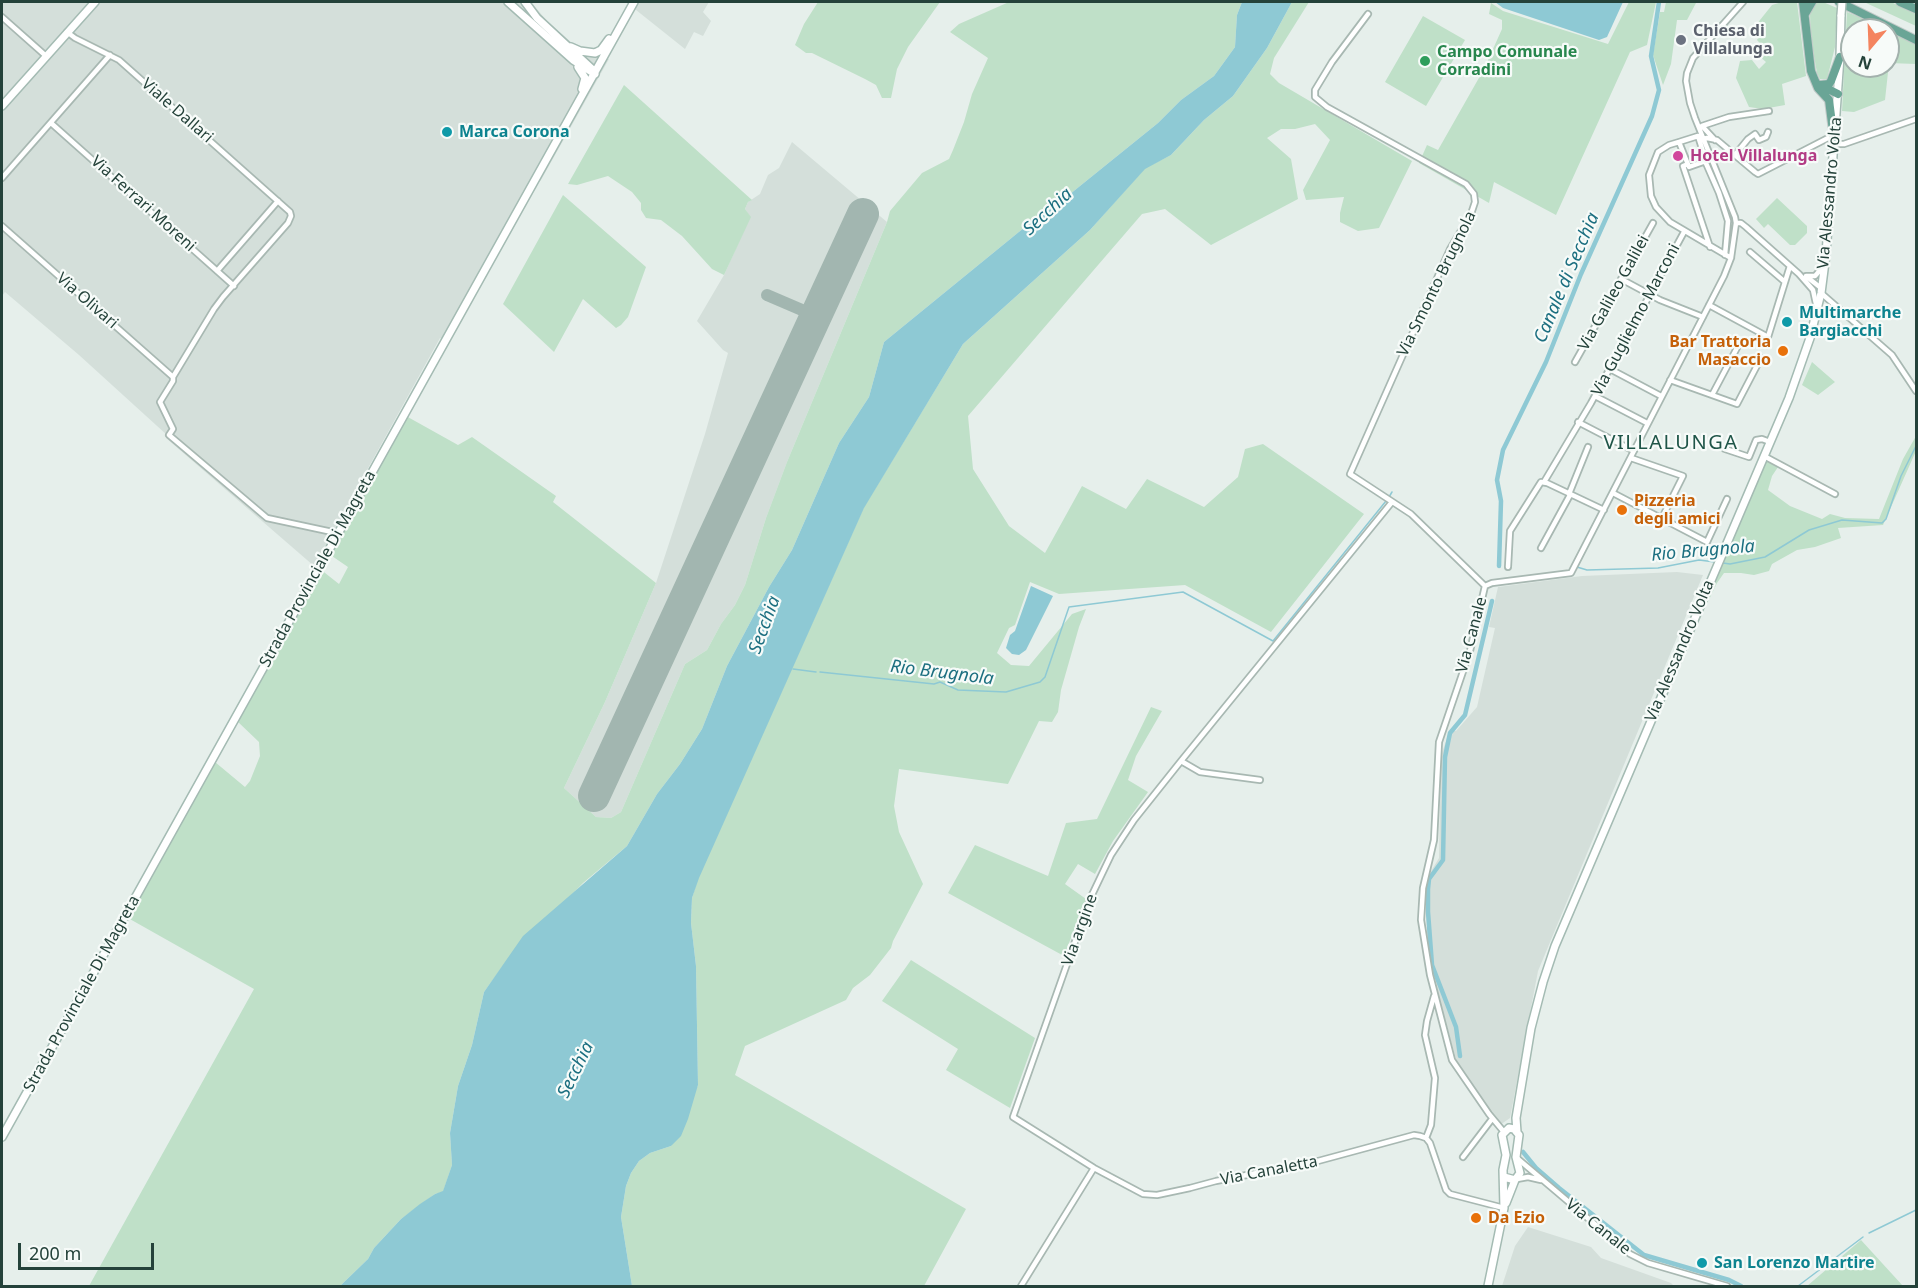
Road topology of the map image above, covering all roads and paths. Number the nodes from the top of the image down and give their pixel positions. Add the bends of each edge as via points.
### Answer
1 (95, 2) edge
2 (508, 2) edge
3 (525, 2) edge
4 (634, 2) edge
5 (1743, 2) edge
6 (1803, 2) edge
7 (1812, 2) edge
8 (1829, 2) edge
9 (1840, 2) edge
10 (1900, 2) edge
11 (1854, 9) junction
12 (1917, 9) edge
13 (1805, 14) junction
14 (1368, 15) dead end
15 (2, 16) edge
16 (626, 16) junction
17 (1841, 18) edge
18 (67, 32) junction
19 (1903, 33) junction
20 (1917, 35) edge
21 (1917, 40) edge
22 (566, 44) junction
23 (110, 55) junction
24 (46, 56) junction
25 (1840, 57) joint
26 (573, 60) junction
27 (595, 74) junction
28 (1818, 85) junction
29 (1838, 94) junction
30 (2, 106) edge
31 (1769, 111) dead end
32 (1917, 119) edge
33 (569, 120) junction
34 (51, 123) junction
35 (1768, 132) dead end
36 (1701, 136) junction
37 (1715, 140) junction
38 (1679, 142) junction
39 (1834, 142) junction
40 (1735, 155) junction
41 (1707, 157) junction
42 (1688, 164) junction
43 (2, 178) edge
44 (279, 201) junction
45 (1653, 223) dead end
46 (1736, 223) junction
47 (2, 226) edge
48 (1684, 232) junction
49 (1710, 247) junction
50 (1750, 252) dead end
51 (1826, 254) junction
52 (1725, 255) junction
53 (1731, 258) junction
54 (1790, 266) junction
55 (217, 271) junction
56 (1799, 274) junction
57 (1806, 276) junction
58 (1621, 279) junction
59 (1785, 282) junction
60 (1808, 283) junction
61 (234, 286) junction
62 (1821, 291) junction
63 (1650, 294) junction
64 (1709, 305) junction
65 (1817, 309) junction
66 (1702, 317) junction
67 (1738, 346) dead end
68 (1761, 358) dead end
69 (1575, 362) dead end
70 (1610, 369) junction
71 (173, 376) junction
72 (1670, 380) junction
73 (1917, 391) edge
74 (1712, 395) junction
75 (1594, 396) junction
76 (1661, 396) junction
77 (1578, 422) junction
78 (1647, 423) junction
79 (1770, 442) junction
80 (1588, 447) dead end
81 (1725, 449) dead end
82 (1634, 451) junction
83 (1764, 456) junction
84 (1631, 458) junction
85 (1544, 482) junction
86 (1613, 493) junction
87 (1570, 494) junction
88 (1835, 494) dead end
89 (1727, 499) dead end
90 (1389, 500) junction
91 (1604, 510) junction
92 (1662, 518) junction
93 (338, 533) junction
94 (1541, 548) dead end
95 (1508, 567) dead end
96 (1485, 586) junction
97 (1181, 761) junction
98 (1260, 780) dead end
99 (1435, 994) junction
100 (1013, 1117) joint
101 (1516, 1118) junction
102 (1492, 1119) junction
103 (1506, 1130) junction
104 (1518, 1132) junction
105 (2, 1137) edge
106 (1426, 1138) junction
107 (1516, 1154) junction
108 (1463, 1157) dead end
109 (1094, 1168) junction
110 (1504, 1177) junction
111 (1516, 1180) junction
112 (1541, 1180) junction
113 (1504, 1208) junction
114 (1021, 1287) edge
115 (1488, 1287) edge
116 (1727, 1287) edge

1 - 18 main road
2 - 26 main road
3 - 22 main road
4 - 16 main road, Strada Provinciale Di Magreta
5 - 36 street via 1698,52 1687,73 1690,103
6 - 13 main road
7 - 13 main road
8 - 11 main road
9 - 11 main road
9 - 17 main road, Via Alessandro Volta, bridge
10 - 12 main road
11 - 19 main road
13 - 28 main road via 1810,65
14 - 90 street, Via Smonto Brugnola via 1318,83 1315,97 1466,184 1475,202 1450,249 1350,474
15 - 24 street
16 - 22 main road via 606,45 595,53
16 - 27 main road, Strada Provinciale Di Magreta
18 - 23 street, Viale Dallari
18 - 24 main road
19 - 20 main road
19 - 21 main road
22 - 27 main road
23 - 34 street
23 - 44 street, Viale Dallari
24 - 30 main road
25 - 28 main road via 1831,81
25 - 29 main road, Via Alessandro Volta
26 - 27 main road
26 - 33 main road via 586,80 568,114
27 - 33 main road, Strada Provinciale Di Magreta
28 - 29 main road
28 - 39 main road via 1831,107
29 - 39 main road, Via Alessandro Volta
31 - 37 street via 1702,126
32 - 39 street via 1844,144
33 - 93 main road, Strada Provinciale Di Magreta
34 - 43 street
34 - 55 street, Via Ferrari Moreni
35 - 40 street via 1759,140 1755,134
36 - 37 street
36 - 38 street
36 - 41 street
37 - 40 street
38 - 42 street
38 - 48 street via 1658,152 1648,185 1656,207
39 - 40 street via 1828,138 1758,174
39 - 51 main road, Via Alessandro Volta
41 - 42 street via 1689,167
41 - 46 street, Via Canale
41 - 52 street via 1728,221
42 - 49 street via 1683,166
44 - 55 street
44 - 61 street via 290,212 288,223
45 - 58 street, Via Galileo Galilei
46 - 53 street, Via Canale
46 - 54 street via 1746,227
47 - 71 street, Via Olivari
48 - 49 street
48 - 63 street, Via Guglielmo Marconi
49 - 52 street
50 - 59 street
51 - 57 street via 1820,274
51 - 62 main road, Via Alessandro Volta
52 - 53 street
53 - 64 street, Via Canale
54 - 56 street
54 - 59 street
55 - 61 street, Via Ferrari Moreni
56 - 57 street
56 - 60 street
57 - 62 street
58 - 63 street
58 - 69 street, Via Galileo Galilei
59 - 64 street via 1768,337
60 - 62 street
60 - 65 street
61 - 71 street via 214,309
62 - 65 main road, Via Alessandro Volta
62 - 73 street via 1892,355
63 - 66 street
63 - 70 street, Via Guglielmo Marconi
64 - 66 street, Via Canale
65 - 79 main road, Via Alessandro Volta via 1799,373
66 - 72 street, Via Canale
67 - 74 street
68 - 74 street via 1737,404
70 - 75 street, Via Guglielmo Marconi
70 - 76 street
71 - 93 street via 160,402 173,429 169,435 267,518
72 - 74 street
72 - 76 street, Via Canale
75 - 77 street, Via Guglielmo Marconi
75 - 78 street
76 - 78 street, Via Canale
77 - 82 street
77 - 85 street, Via Guglielmo Marconi
78 - 82 street, Via Canale
79 - 81 street via 1756,440 1749,457
79 - 83 main road, Via Alessandro Volta
80 - 87 street
82 - 84 street, Via Canale
83 - 88 street
83 - 101 main road, Via Alessandro Volta via 1548,964 1531,1028
84 - 86 street, Via Canale
84 - 92 street via 1683,476
85 - 87 street
85 - 95 street, Via Guglielmo Marconi via 1538,485 1510,531
86 - 91 street, Via Canale
86 - 92 street
87 - 91 street
87 - 94 street
89 - 92 street via 1707,542
90 - 96 street, Via Smonto Brugnola via 1418,519
90 - 97 street, Via argine
91 - 96 street, Via Canale via 1571,573
93 - 105 main road, Strada Provinciale Di Magreta
96 - 99 street, Via Canale via 1475,634 1437,754 1434,840 1421,909
97 - 98 street via 1200,772
97 - 100 street, Via argine via 1134,820 1111,855 1090,899
99 - 102 street, Via Canale via 1452,1060
99 - 106 street via 1425,1035 1435,1078 1431,1125
100 - 109 street, Via Canaletta
101 - 103 main road
101 - 104 main road
102 - 103 street, Via Canale
102 - 108 street
103 - 104 main road
103 - 110 main road via 1502,1138 1506,1155
104 - 107 main road
106 - 109 street, Via Canaletta via 1414,1135 1318,1161 1157,1195 1134,1191
106 - 113 street via 1450,1194
107 - 111 main road via 1521,1173
107 - 112 street, Via Canale
109 - 114 street
110 - 111 main road
110 - 113 main road
111 - 112 street
111 - 113 main road
112 - 116 street, Via Canale via 1639,1259
113 - 115 main road

